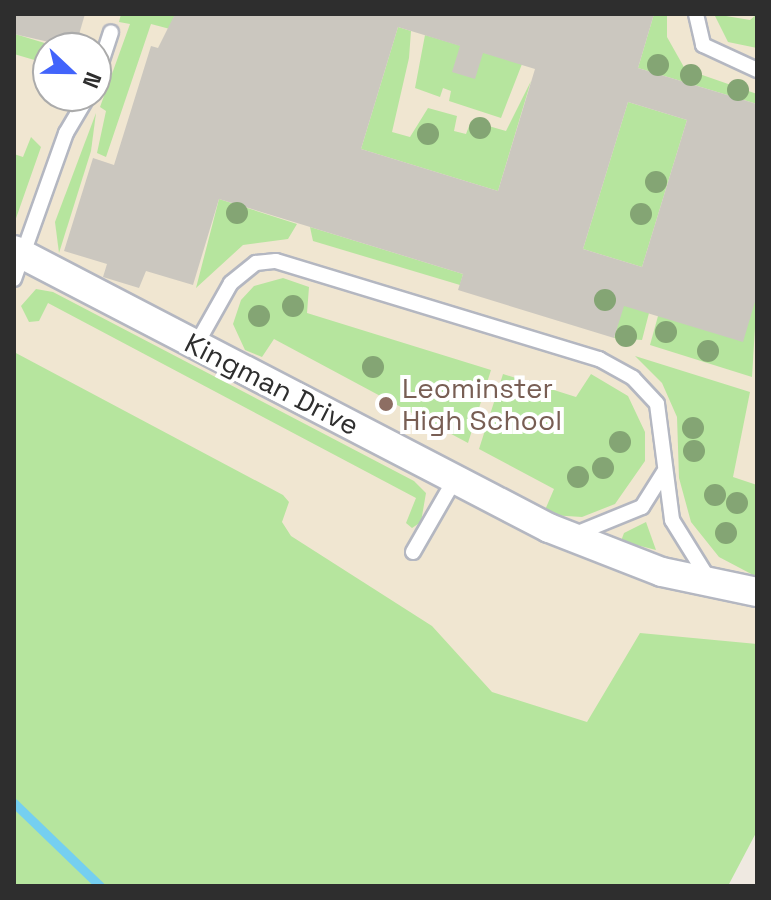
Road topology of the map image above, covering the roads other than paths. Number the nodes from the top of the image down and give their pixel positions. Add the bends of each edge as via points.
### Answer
1 (696, 14) edge
2 (757, 70) edge
3 (78, 112) edge
4 (18, 262) edge
5 (196, 345) junction
6 (664, 472) junction
7 (455, 479) junction
8 (563, 534) junction
9 (413, 552) dead end
10 (714, 585) junction
11 (757, 592) edge

1 - 2 lane via 703,45
3 - 4 lane
4 - 5 street, Kingman Drive
5 - 6 lane via 243,271 256,263 300,266 616,367 657,404
5 - 7 street, Kingman Drive
6 - 8 lane via 642,507 624,518
6 - 10 lane via 672,520
7 - 8 street, Kingman Drive
7 - 9 lane
8 - 10 street, Kingman Drive
10 - 11 street, Kingman Drive

